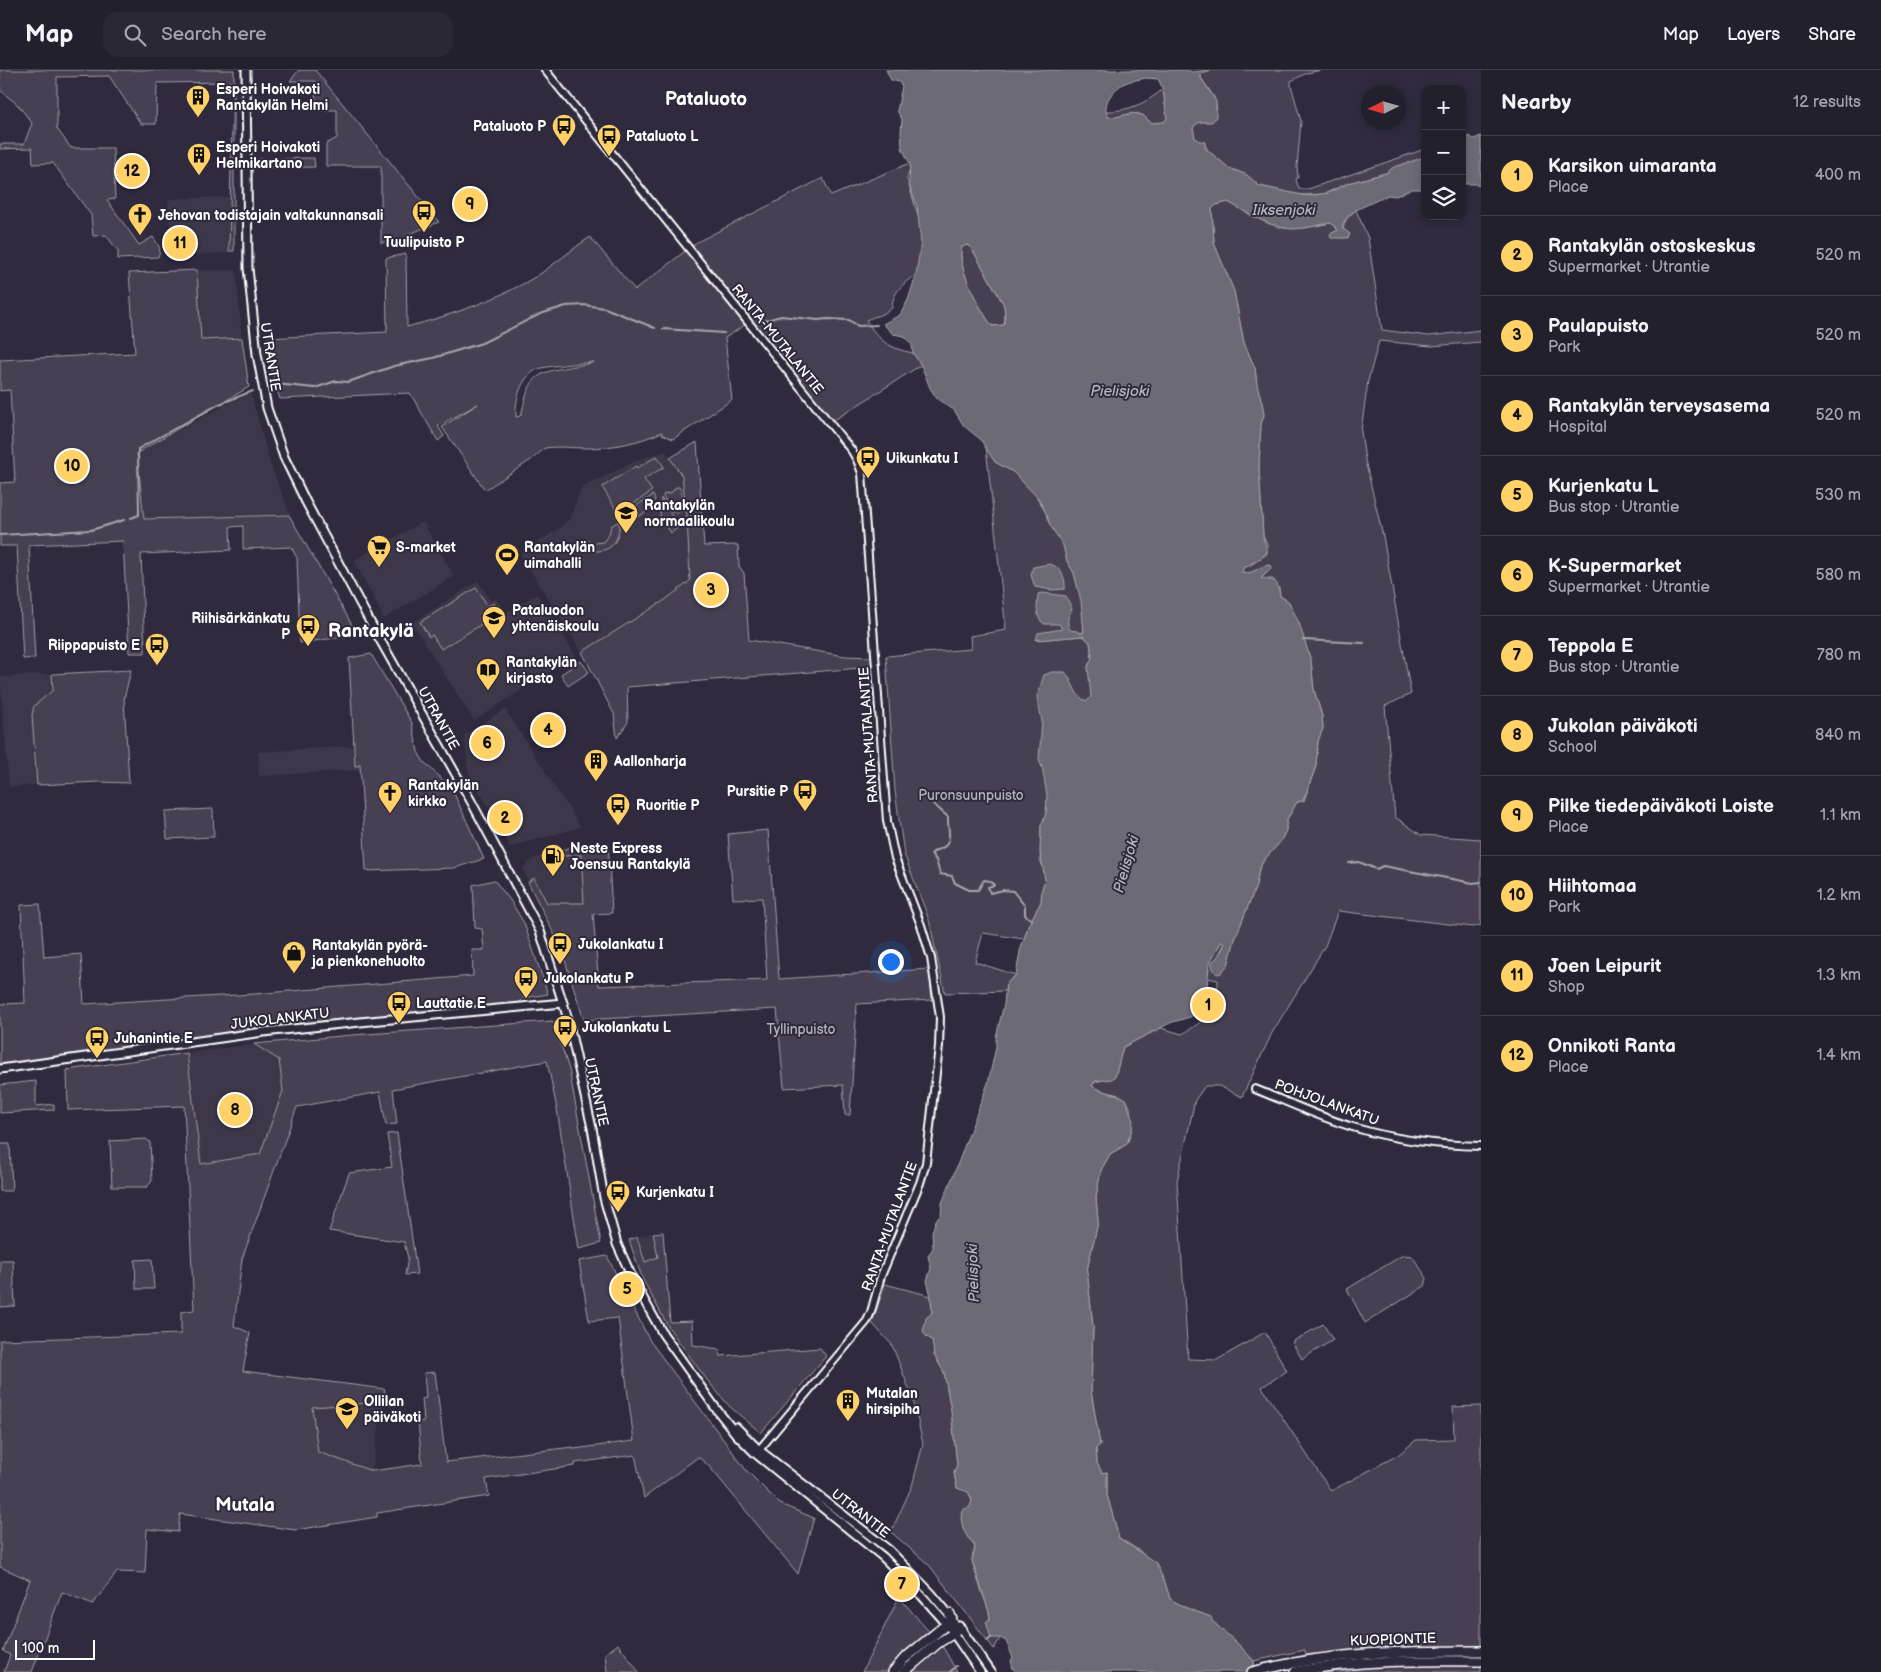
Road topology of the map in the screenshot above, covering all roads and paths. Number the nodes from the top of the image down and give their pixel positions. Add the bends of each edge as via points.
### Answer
1 (246, 70) edge
2 (545, 70) edge
3 (563, 1004) junction
4 (0, 1068) edge
5 (1255, 1089) dead end
6 (1481, 1146) edge
7 (701, 1388) junction
8 (759, 1450) junction
9 (950, 1614) joint
10 (954, 1628) junction
11 (1481, 1651) edge
12 (1481, 1661) edge
13 (1308, 1665) junction
14 (893, 1672) edge
15 (904, 1672) edge
16 (980, 1672) edge
17 (991, 1672) edge
18 (1252, 1672) edge
19 (1295, 1672) edge

1 - 3 main road, UTRANTIE via 248,268 257,354 267,408 284,457 306,502 540,931
2 - 8 street, RANTA-MUTALANTIE via 852,451 862,473 887,821 895,858 931,958 940,1017 930,1141 920,1183 881,1276 867,1321
3 - 4 main road, JUKOLANKATU via 273,1031
3 - 7 main road, UTRANTIE via 604,1198 617,1244 663,1334
5 - 6 street, POHJOLANKATU via 1355,1128 1402,1139
7 - 8 main road, UTRANTIE
7 - 10 main road, UTRANTIE via 736,1434 756,1454 883,1557
8 - 9 main road, UTRANTIE via 889,1550
9 - 10 highway
10 - 14 highway via 904,1659
10 - 15 highway
10 - 16 main road, UTRANTIE
10 - 17 main road, UTRANTIE
11 - 13 highway, KUOPIONTIE via 1350,1654
12 - 13 highway, KUOPIONTIE via 1399,1660
13 - 18 highway
13 - 19 highway

